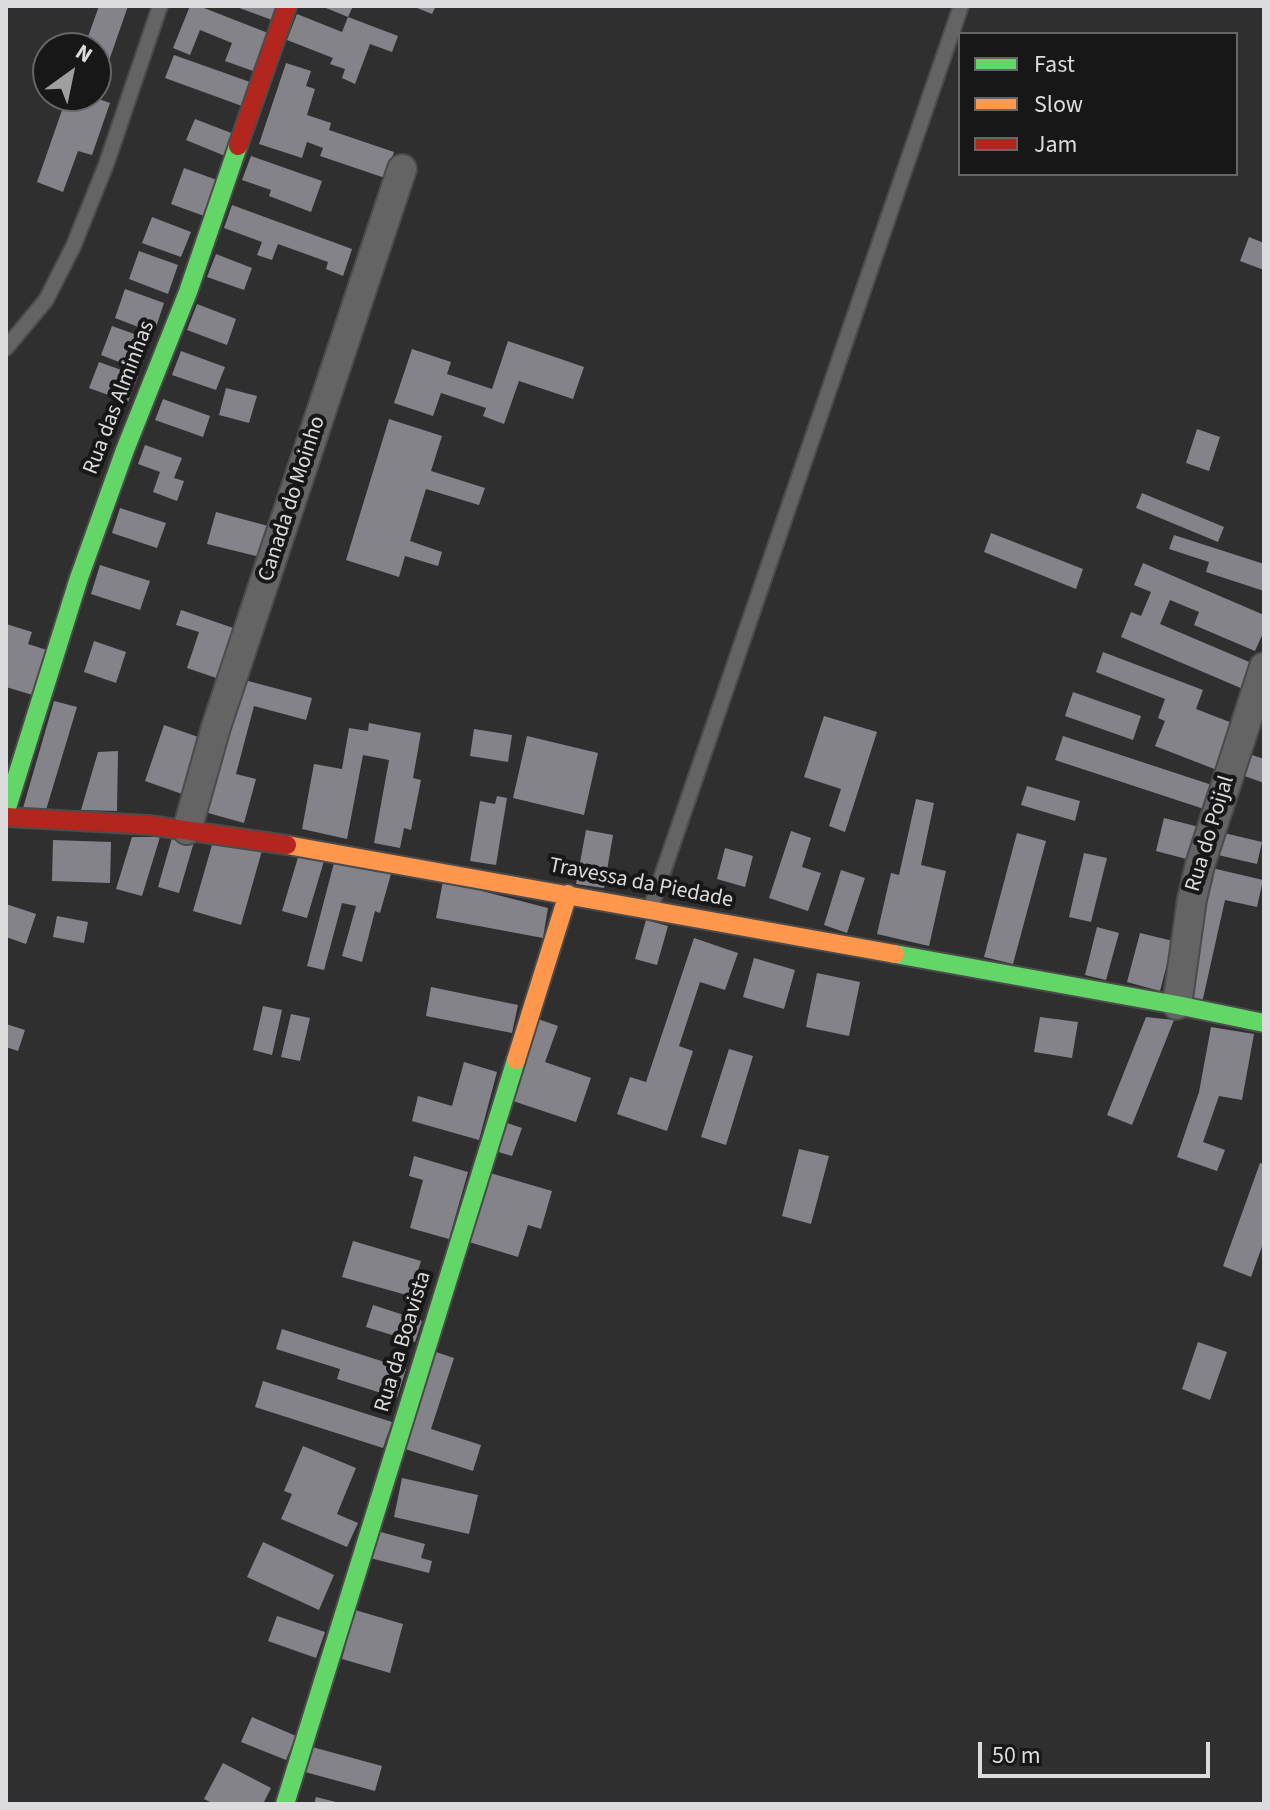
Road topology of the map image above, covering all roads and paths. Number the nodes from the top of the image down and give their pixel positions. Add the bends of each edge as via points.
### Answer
1 (160, 6) edge
2 (287, 6) edge
3 (961, 6) edge
4 (402, 169) dead end
5 (6, 348) edge
6 (1264, 667) edge
7 (6, 814) edge
8 (187, 830) junction
9 (568, 894) junction
10 (649, 911) junction
11 (1177, 1005) junction
12 (1264, 1023) edge
13 (285, 1804) edge

1 - 5 lane via 73,247 46,300
2 - 7 street, Rua das Alminhas via 188,292 79,578
3 - 10 lane
4 - 8 street, Canada do Moinho via 216,727
6 - 11 street, Rua do Poijal via 1200,865
7 - 8 street, Travessa da Piedade
8 - 9 street, Travessa da Piedade
9 - 10 street, Travessa da Piedade
9 - 13 street, Rua da Boavista
10 - 11 street, Travessa da Piedade
11 - 12 street, Travessa da Piedade

